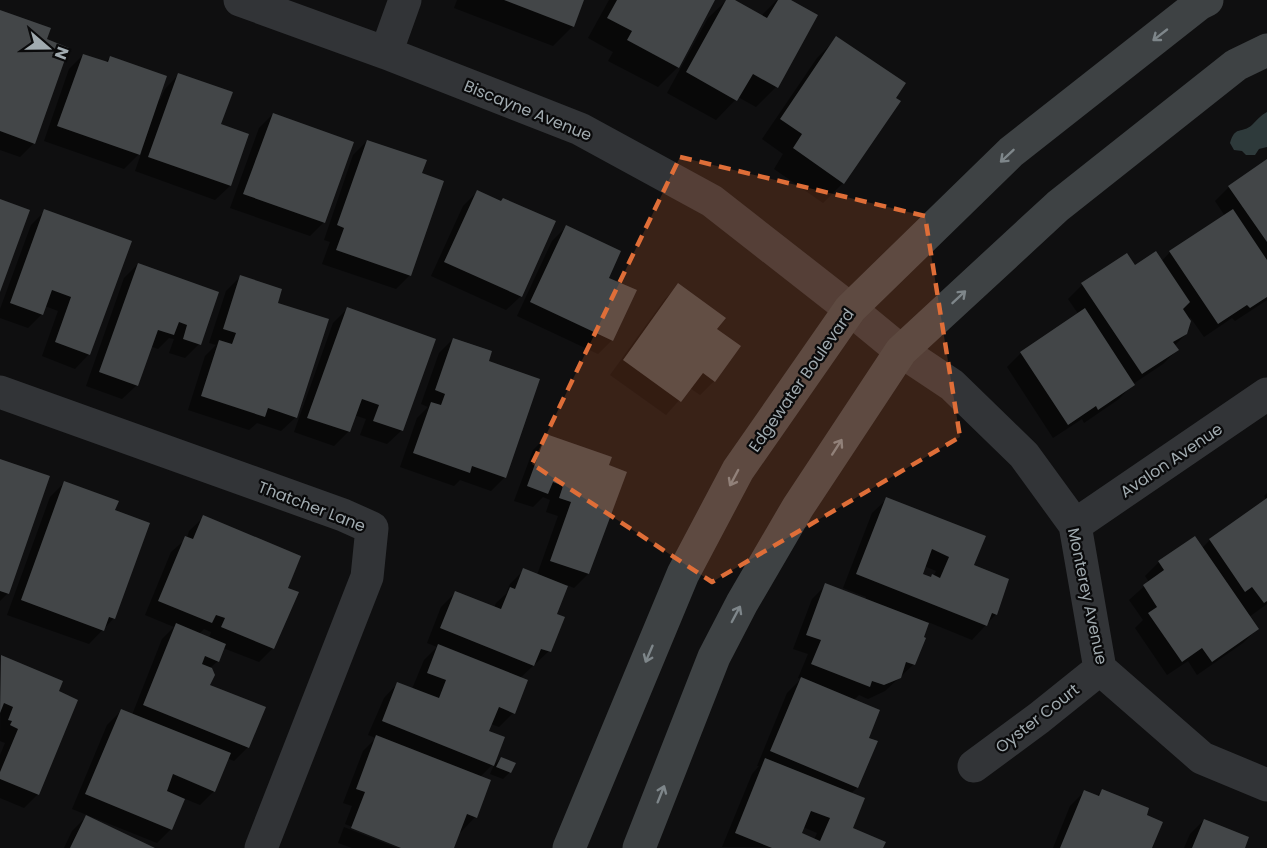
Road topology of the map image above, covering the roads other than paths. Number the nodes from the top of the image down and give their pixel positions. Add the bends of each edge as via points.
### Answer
1 (240, 0) edge
2 (405, 0) edge
3 (1207, 0) edge
4 (1267, 50) edge
5 (386, 53) junction
6 (849, 309) junction
7 (901, 351) junction
8 (0, 392) edge
9 (1267, 394) edge
10 (1075, 525) junction
11 (1100, 669) junction
12 (974, 766) dead end
13 (1267, 785) edge
14 (261, 848) edge
15 (569, 848) edge
16 (639, 848) edge

1 - 5 street, Biscayne Avenue
2 - 5 street
3 -> 6 street, Edgewater Boulevard via 1011,152
7 -> 4 street via 1058,206 1236,65
5 - 6 street, Biscayne Avenue via 580,129 712,201
6 - 7 street, Monterey Avenue
6 -> 15 street, Edgewater Boulevard via 738,470 689,564
7 - 10 street, Monterey Avenue via 952,385 1023,455
16 -> 7 street via 714,657 798,507
8 - 14 street, Thatcher Lane via 372,528 367,577
9 - 10 street, Avalon Avenue
10 - 11 street, Monterey Avenue
11 - 12 street, Oyster Court
11 - 13 street, Monterey Avenue via 1202,758

